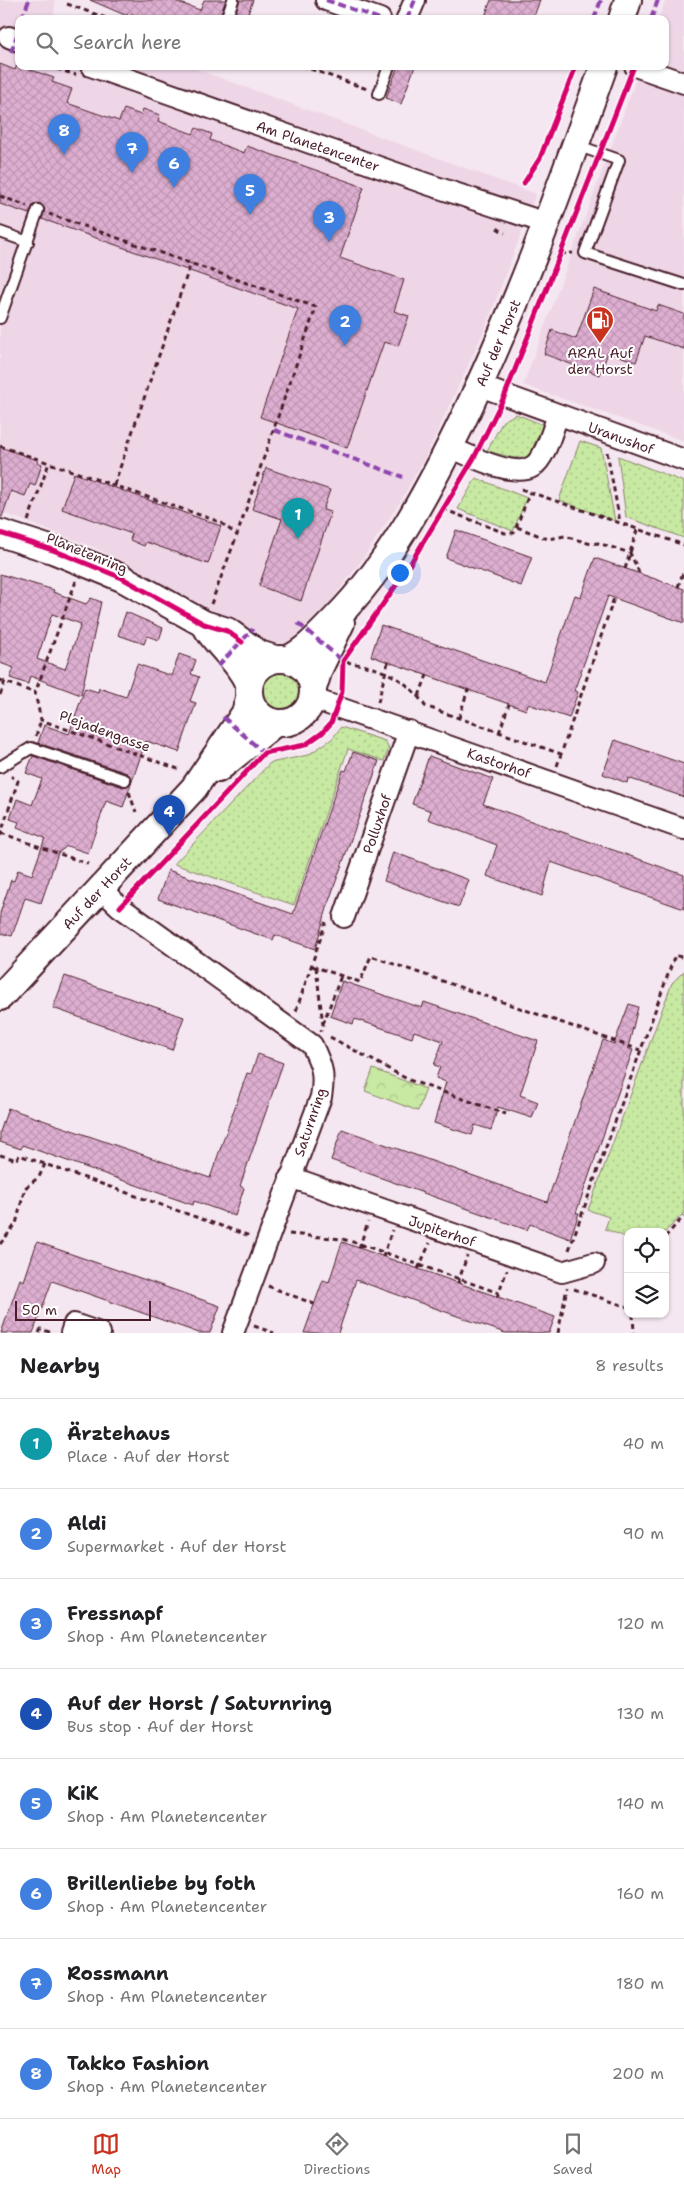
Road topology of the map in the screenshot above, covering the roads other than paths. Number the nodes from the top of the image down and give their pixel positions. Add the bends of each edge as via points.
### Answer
1 (234, 0) edge
2 (326, 0) edge
3 (415, 0) edge
4 (628, 0) edge
5 (228, 15) edge
6 (369, 15) edge
7 (409, 15) edge
8 (623, 15) edge
9 (102, 70) edge
10 (388, 70) edge
11 (603, 70) edge
12 (647, 70) edge
13 (684, 83) edge
14 (379, 94) road end
15 (576, 145) junction
16 (38, 210) road end
17 (546, 223) junction
18 (0, 232) edge
19 (28, 242) junction
20 (684, 285) edge
21 (0, 318) edge
22 (480, 386) junction
23 (558, 415) junction
24 (450, 447) junction
25 (684, 460) edge
26 (11, 536) edge
27 (353, 600) junction
28 (204, 624) junction
29 (282, 659) junction
30 (249, 691) junction
31 (314, 692) junction
32 (275, 724) junction
33 (409, 731) junction
34 (3, 770) edge
35 (186, 779) junction
36 (125, 780) road end
37 (684, 830) edge
38 (101, 889) junction
39 (344, 917) road end
40 (0, 997) edge
41 (290, 1177) junction
42 (594, 1264) dead end
43 (71, 1333) edge
44 (100, 1333) edge
45 (233, 1333) edge

1 - 5 lane
2 - 6 street
3 - 7 street
4 - 8 street
9 - 17 street, Am Planetencenter
10 - 14 lane
11 - 15 street, Auf der Horst
12 - 13 street
15 - 17 street, Auf der Horst
15 - 20 lane via 619,160 585,253
16 - 19 lane
17 - 22 street, Auf der Horst
18 - 19 lane
19 - 21 lane
22 - 23 street, Uranushof
22 - 24 street, Auf der Horst
23 - 24 street via 538,460 523,471 502,467
23 - 25 street, Uranushof
24 - 27 street, Auf der Horst via 414,512
26 - 28 street, Planetenring via 83,562 151,592
27 - 29 street, Auf der Horst via 299,654
27 - 31 street, Auf der Horst via 328,648
28 - 29 street, Planetenring via 227,631 259,654
28 - 30 street, Planetenring via 244,672
29 - 30 street via 263,664 254,673
29 - 31 street via 300,664 309,673
30 - 32 street via 254,710
30 - 35 street, Auf der Horst via 245,713
31 - 32 street via 308,710 300,719 288,724
31 - 33 street, Kastorhof via 374,720
32 - 35 street, Auf der Horst
33 - 37 street, Kastorhof
33 - 39 street, Polluxhof
34 - 36 lane via 32,748
35 - 38 street, Auf der Horst
38 - 40 street, Auf der Horst
38 - 41 street, Saturnring via 120,907 312,1045 324,1077 321,1097
41 - 42 street, Jupiterhof via 562,1272
41 - 45 street, Saturnring
43 - 44 street via 74,1324

